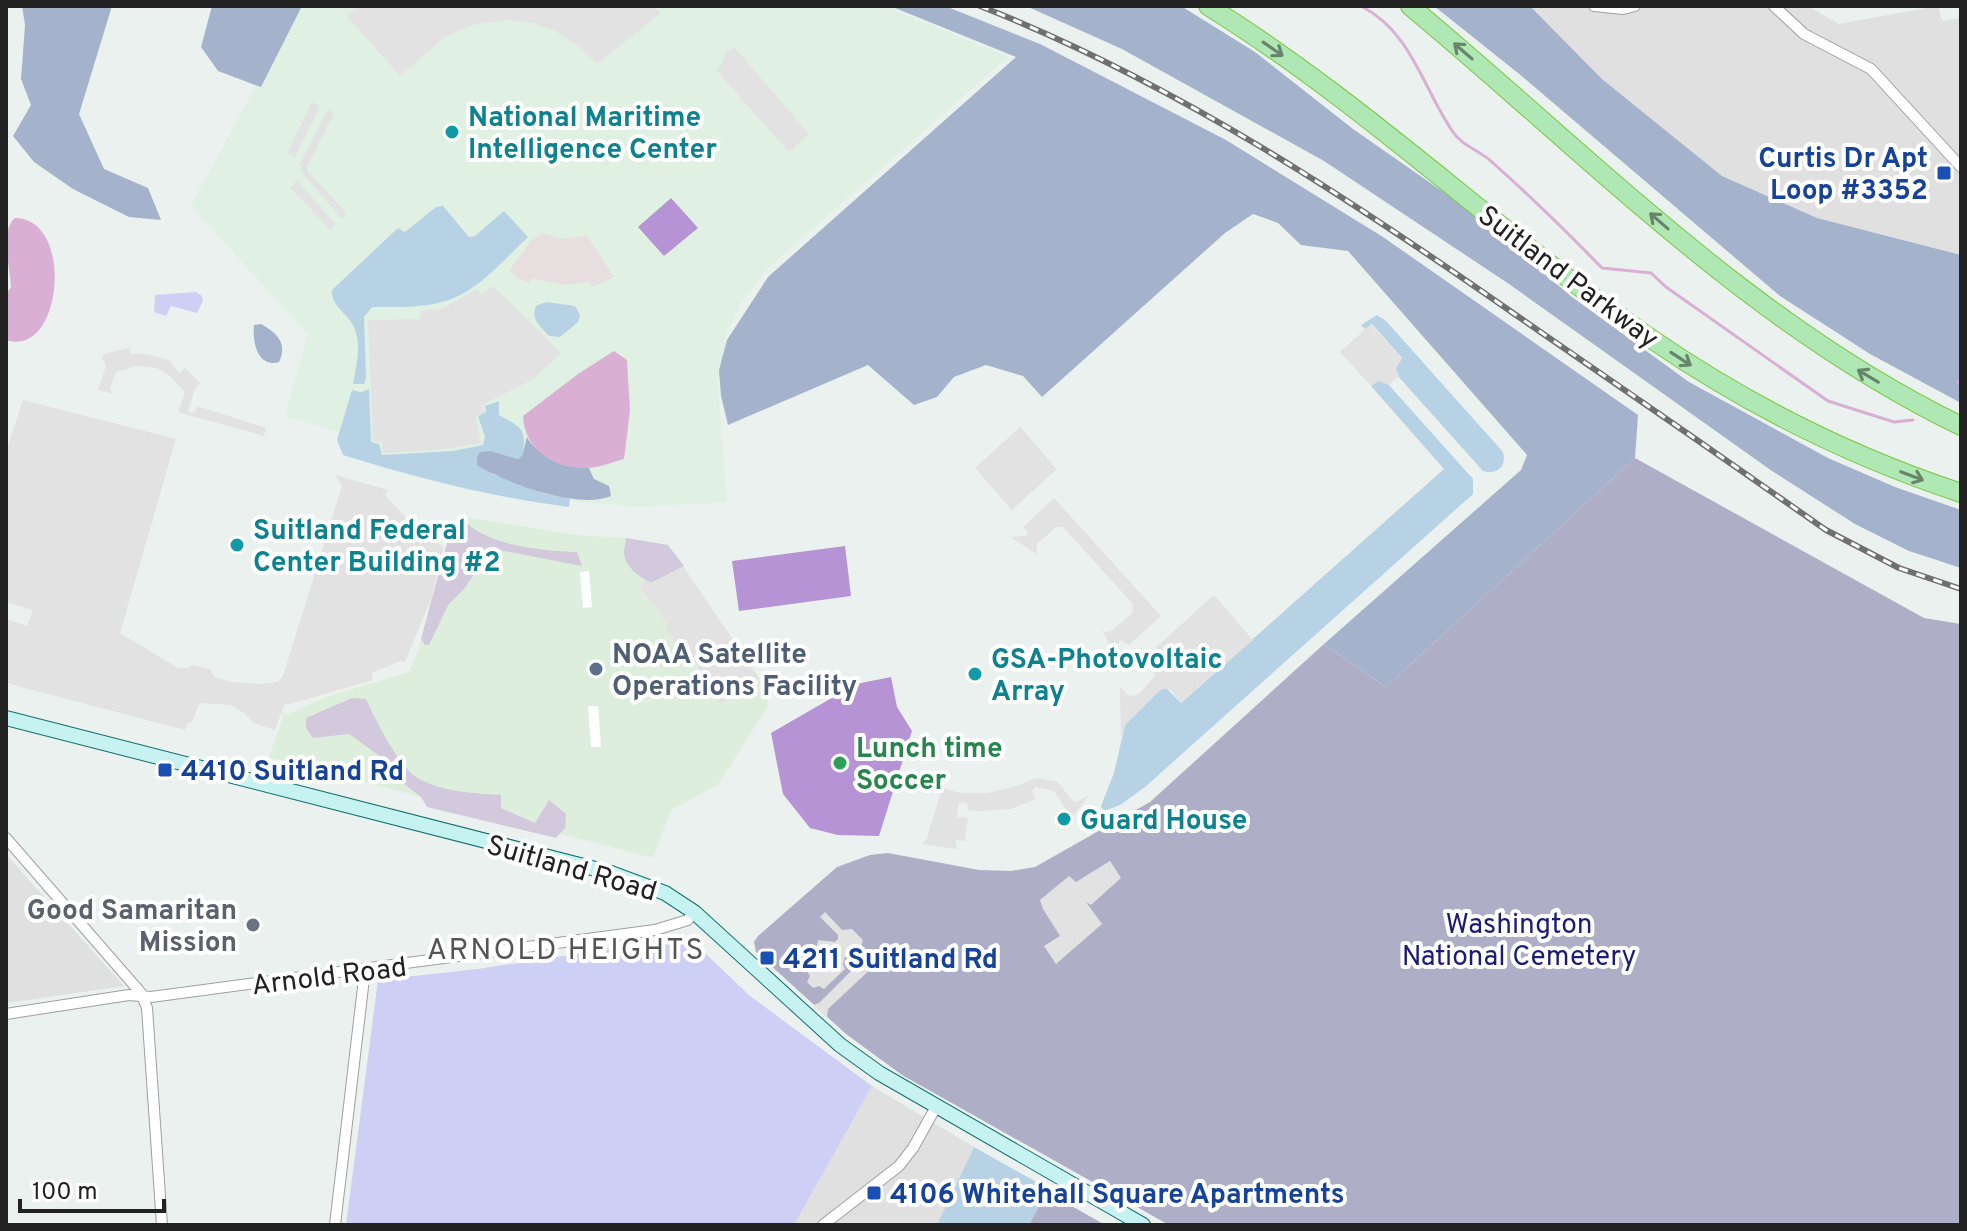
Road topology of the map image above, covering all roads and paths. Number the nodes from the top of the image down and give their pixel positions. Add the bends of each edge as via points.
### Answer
1 (1208, 6) edge
2 (1410, 6) edge
3 (1594, 6) edge
4 (1635, 6) edge
5 (1774, 6) edge
6 (1961, 167) edge
7 (1961, 426) edge
8 (1961, 493) edge
9 (6, 718) edge
10 (6, 838) edge
11 (694, 912) junction
12 (365, 970) junction
13 (143, 998) junction
14 (6, 1014) edge
15 (936, 1107) junction
16 (828, 1223) edge
17 (162, 1225) edge
18 (335, 1225) edge
19 (1143, 1225) edge

1 -> 8 highway, Suitland Parkway via 1309,75 1610,309 1696,368 1810,432
7 -> 2 highway via 1839,358 1732,282
3 - 4 street
5 - 6 street via 1804,34 1871,69
9 - 11 main road, Suitland Road via 611,873 665,893
10 - 13 street
11 - 12 street, Arnold Road via 688,920 655,930
11 - 15 main road, Suitland Road via 847,1050
12 - 13 street, Arnold Road
12 - 18 street
13 - 14 street, Arnold Road via 129,995
13 - 17 street
15 - 16 street via 899,1166
15 - 19 main road, Suitland Road

